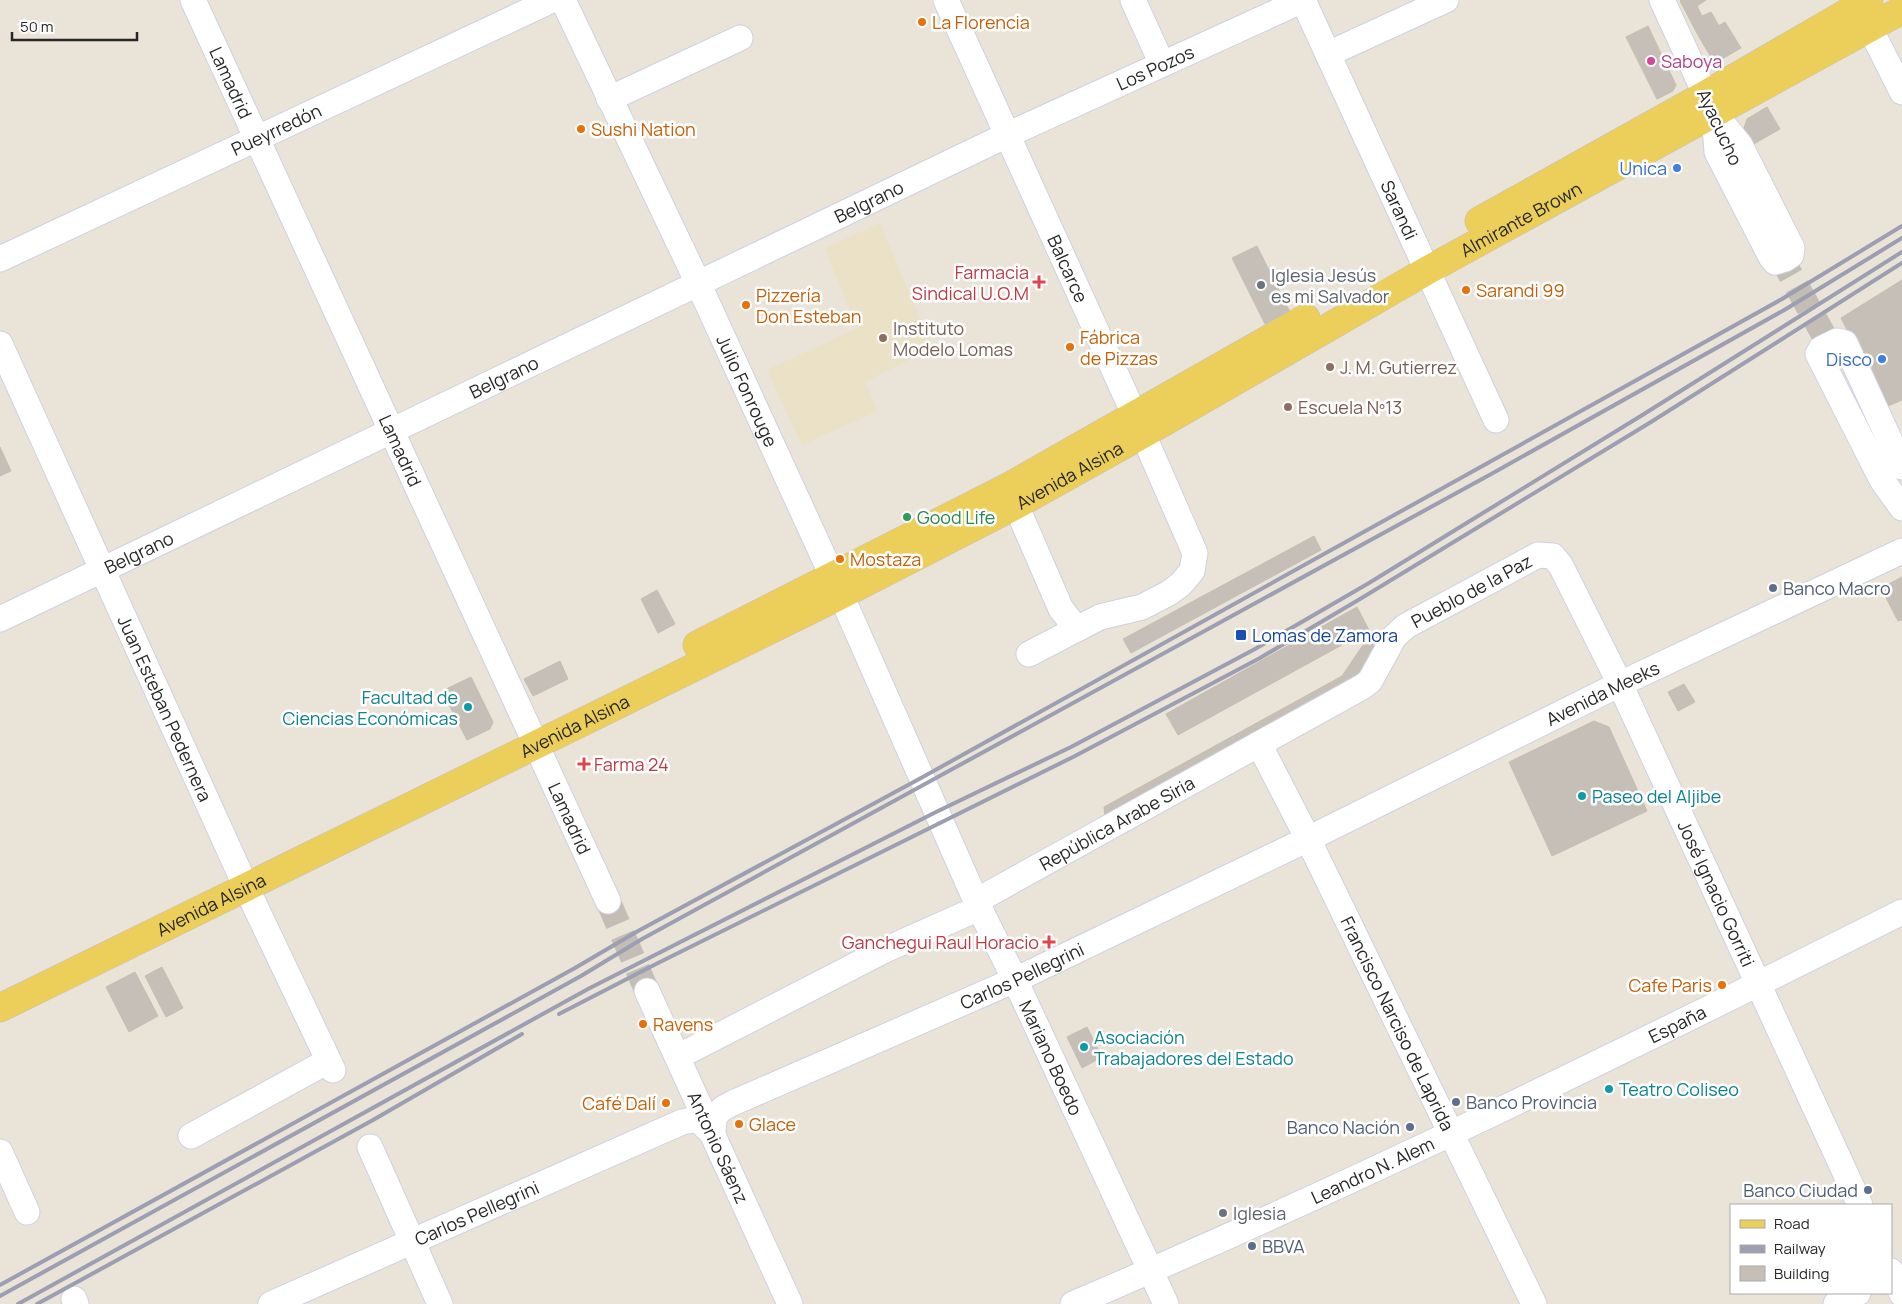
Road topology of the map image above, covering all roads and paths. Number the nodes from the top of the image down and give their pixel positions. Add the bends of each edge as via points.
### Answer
1 (194, 0) edge
2 (552, 0) edge
3 (563, 0) edge
4 (946, 0) edge
5 (1133, 0) edge
6 (1303, 0) edge
7 (1446, 0) edge
8 (1662, 0) edge
9 (1869, 0) edge
10 (1902, 10) edge
11 (1870, 28) junction
12 (740, 38) dead end
13 (1328, 54) junction
14 (1162, 64) junction
15 (1902, 92) edge
16 (609, 99) junction
17 (1710, 104) junction
18 (1006, 135) junction
19 (257, 138) junction
20 (1779, 254) tunnel mouth
21 (0, 259) edge
22 (1424, 262) junction
23 (698, 283) junction
24 (0, 344) edge
25 (1836, 357) tunnel mouth
26 (1496, 420) dead end
27 (1139, 425) junction
28 (391, 430) junction
29 (1902, 467) edge
30 (1902, 492) edge
31 (1012, 496) junction
32 (1902, 508) edge
33 (1902, 551) edge
34 (1553, 556) joint
35 (102, 569) junction
36 (837, 586) junction
37 (0, 619) edge
38 (1079, 628) junction
39 (1029, 654) dead end
40 (1620, 684) junction
41 (535, 741) junction
42 (1258, 744) junction
43 (924, 785) joint
44 (1308, 839) junction
45 (242, 879) junction
46 (608, 901) tunnel mouth
47 (977, 904) junction
48 (1902, 912) edge
49 (1015, 980) junction
50 (1757, 985) junction
51 (0, 988) edge
52 (647, 991) tunnel mouth
53 (0, 1008) edge
54 (685, 1053) junction
55 (733, 1103) junction
56 (682, 1122) junction
57 (713, 1134) junction
58 (1452, 1134) junction
59 (191, 1136) dead end
60 (370, 1147) dead end
61 (0, 1152) edge
62 (1860, 1204) edge
63 (27, 1212) dead end
64 (412, 1242) junction
65 (1151, 1271) junction
66 (1856, 1294) edge
67 (271, 1304) edge
68 (440, 1304) edge
69 (790, 1304) edge
70 (1073, 1304) edge
71 (1166, 1304) edge
72 (1534, 1304) edge
73 (1836, 1304) edge

1 - 19 street, Lamadrid
2 - 19 street, Pueyrredón
3 - 16 street, Julio Fonrouge
4 - 18 street, Balcarce
5 - 14 street
6 - 13 street, Sarandi
6 - 14 street, Los Pozos
7 - 13 street
8 - 17 street, Ayacucho
9 - 17 main road, Almirante Brown
10 - 11 main road, Almirante Brown
11 - 15 street
11 - 17 main road, Almirante Brown
12 - 16 street
13 - 22 street, Sarandi
14 - 18 street, Los Pozos
16 - 23 street, Julio Fonrouge
17 - 17 street via 1717,152 1771,257 1775,262 1785,259 1792,255 1792,248 1740,145
17 - 20 street, Ayacucho
17 - 22 main road, Almirante Brown
18 - 23 street, Belgrano
18 - 27 street, Balcarce
19 - 21 street, Pueyrredón
19 - 28 street, Lamadrid
22 - 26 street, Sarandi
22 - 27 main road, Almirante Brown
23 - 28 street, Belgrano
23 - 36 street, Julio Fonrouge
24 - 35 street, Juan Esteban Pedernera
25 - 30 street
27 - 31 main road, Avenida Alsina
27 - 38 street, Balcarce via 1190,538 1195,553 1192,571 1181,584 1156,600 1142,607 1100,617
28 - 35 street, Belgrano
28 - 41 street, Lamadrid
29 - 32 street via 1845,342 1837,341 1821,349 1818,354 1882,480
31 - 36 main road, Avenida Alsina
31 - 38 street via 1061,609
33 - 40 street, Avenida Meeks
34 - 40 street, José Ignacio Gorriti
34 - 42 street, Pueblo de la Paz via 1538,555 1406,626 1394,637 1370,681
35 - 37 street, Belgrano
35 - 45 street, Juan Esteban Pedernera
36 - 41 main road, Avenida Alsina
36 - 43 street, Julio Fonrouge
38 - 39 street, Balcarce
40 - 44 street, Avenida Meeks
40 - 50 street, José Ignacio Gorriti
41 - 41 street, Lamadrid via 599,911 610,919 623,910 621,901
41 - 45 main road, Avenida Alsina
41 - 46 street, Lamadrid
42 - 44 street, Francisco Narciso de Laprida
42 - 47 street, República Arabe Siria
43 - 47 street, Mariano Boedo
44 - 49 street, Carlos Pellegrini
44 - 58 street, Francisco Narciso de Laprida
45 - 51 main road, Avenida Alsina
45 - 53 main road, Avenida Alsina
45 - 59 street, Juan Esteban Pedernera via 330,1066
47 - 49 street, Mariano Boedo
47 - 54 street, República Arabe Siria
48 - 50 street, España
49 - 55 street, Carlos Pellegrini
49 - 65 street, Mariano Boedo
50 - 58 street, España
50 - 62 street, José Ignacio Gorriti
52 - 57 street, Antonio Sáenz
54 - 55 street, Antonio Sáenz via 707,1098
54 - 56 street, Antonio Sáenz via 654,985 646,979 638,983 637,991 684,1094 687,1111
55 - 57 street, Carlos Pellegrini via 715,1115
56 - 57 street via 697,1119
56 - 64 street, Carlos Pellegrini
57 - 69 street, Antonio Sáenz
58 - 65 street, Leandro N. Alem
58 - 72 street, Francisco Narciso de Laprida
60 - 64 street
61 - 63 street
64 - 67 street, Carlos Pellegrini
64 - 68 street
65 - 70 street, Leandro N. Alem
65 - 71 street, Mariano Boedo
66 - 73 street

